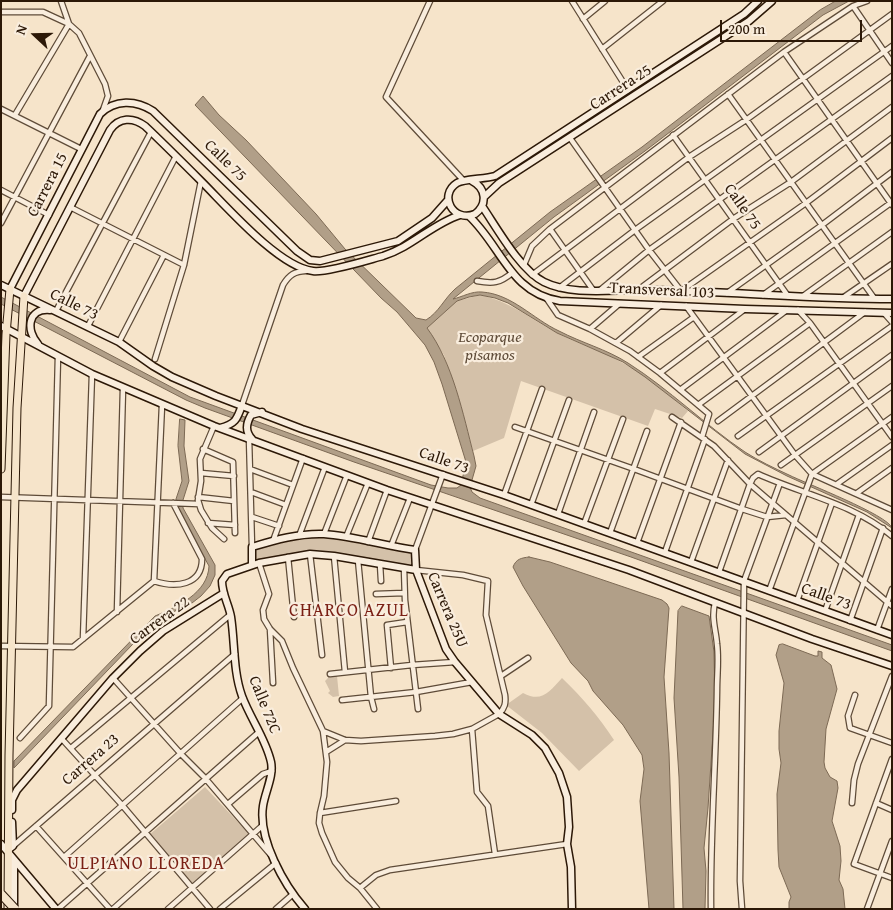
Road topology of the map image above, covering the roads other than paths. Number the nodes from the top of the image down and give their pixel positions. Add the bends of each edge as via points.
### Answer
1 (61, 1) edge
2 (430, 1) edge
3 (605, 1) edge
4 (663, 1) edge
5 (758, 1) edge
6 (772, 1) edge
7 (867, 1) edge
8 (575, 2) edge
9 (853, 6) junction
10 (1, 12) edge
11 (892, 14) edge
12 (583, 18) junction
13 (69, 24) junction
14 (870, 30) junction
15 (892, 46) edge
16 (602, 49) junction
17 (784, 52) junction
18 (884, 52) junction
19 (90, 56) junction
20 (892, 63) edge
21 (892, 76) edge
22 (802, 78) junction
23 (628, 90) junction
24 (728, 94) junction
25 (816, 98) junction
26 (892, 107) edge
27 (1, 109) edge
28 (100, 114) junction
29 (15, 115) junction
30 (831, 119) junction
31 (124, 120) joint
32 (746, 120) junction
33 (151, 132) junction
34 (49, 133) junction
35 (674, 135) junction
36 (570, 138) junction
37 (892, 138) edge
38 (760, 140) junction
39 (846, 140) junction
40 (81, 150) junction
41 (176, 156) junction
42 (689, 157) junction
43 (775, 160) junction
44 (861, 162) junction
45 (892, 172) edge
46 (463, 180) junction
47 (705, 180) junction
48 (201, 181) junction
49 (472, 181) junction
50 (791, 182) junction
51 (877, 184) junction
52 (604, 187) junction
53 (1, 190) edge
54 (15, 197) junction
55 (484, 197) junction
56 (719, 199) junction
57 (448, 200) junction
58 (806, 203) junction
59 (891, 204) edge
60 (482, 206) junction
61 (70, 207) junction
62 (620, 208) junction
63 (49, 215) junction
64 (460, 215) junction
65 (469, 216) junction
66 (733, 219) junction
67 (1, 223) edge
68 (102, 224) junction
69 (822, 225) junction
70 (550, 229) junction
71 (635, 230) junction
72 (892, 232) edge
73 (134, 240) junction
74 (749, 241) junction
75 (835, 244) junction
76 (565, 250) junction
77 (649, 250) junction
78 (164, 255) junction
79 (849, 263) junction
80 (892, 264) edge
81 (184, 265) junction
82 (524, 265) junction
83 (766, 265) junction
84 (311, 271) junction
85 (580, 271) junction
86 (665, 271) junction
87 (512, 272) junction
88 (17, 275) junction
89 (532, 275) junction
90 (477, 281) dead end
91 (1, 283) edge
92 (30, 284) junction
93 (779, 284) junction
94 (864, 284) junction
95 (559, 288) junction
96 (610, 290) junction
97 (638, 290) junction
98 (10, 291) junction
99 (596, 291) junction
100 (680, 291) junction
101 (892, 293) edge
102 (726, 294) junction
103 (763, 295) junction
104 (788, 296) junction
105 (803, 296) junction
106 (844, 297) junction
107 (24, 298) junction
108 (874, 298) junction
109 (547, 299) junction
110 (884, 299) junction
111 (892, 299) edge
112 (609, 302) junction
113 (39, 303) junction
114 (620, 303) junction
115 (662, 305) junction
116 (686, 306) junction
117 (745, 309) junction
118 (788, 310) junction
119 (798, 310) junction
120 (56, 312) junction
121 (865, 312) junction
122 (884, 312) junction
123 (892, 313) edge
124 (694, 317) junction
125 (810, 323) junction
126 (892, 324) edge
127 (5, 326) edge
128 (88, 326) junction
129 (590, 329) junction
130 (21, 334) junction
131 (708, 336) junction
132 (119, 342) junction
133 (824, 342) junction
134 (616, 343) junction
135 (38, 345) junction
136 (58, 356) junction
137 (638, 356) junction
138 (892, 356) edge
139 (724, 357) junction
140 (155, 359) dead end
141 (839, 364) junction
142 (660, 373) junction
143 (92, 374) junction
144 (738, 376) junction
145 (853, 384) junction
146 (892, 386) edge
147 (124, 388) junction
148 (542, 389) dead end
149 (680, 390) junction
150 (752, 396) junction
151 (569, 400) dead end
152 (867, 403) junction
153 (162, 404) junction
154 (242, 405) junction
155 (698, 405) junction
156 (2, 407) edge
157 (263, 412) junction
158 (594, 412) dead end
159 (766, 416) junction
160 (672, 417) dead end
161 (892, 417) edge
162 (623, 419) dead end
163 (718, 421) dead end
164 (681, 422) junction
165 (882, 424) junction
166 (217, 427) junction
167 (515, 428) dead end
168 (527, 431) junction
169 (647, 431) dead end
170 (738, 436) dead end
171 (781, 436) junction
172 (892, 437) edge
173 (250, 438) junction
174 (703, 438) junction
175 (554, 440) junction
176 (892, 445) edge
177 (203, 449) junction
178 (580, 450) junction
179 (759, 452) dead end
180 (795, 455) junction
181 (303, 458) junction
182 (608, 459) junction
183 (728, 460) junction
184 (781, 465) dead end
185 (325, 467) junction
186 (892, 468) edge
187 (1, 469) edge
188 (250, 469) junction
189 (634, 469) junction
190 (201, 473) junction
191 (347, 475) junction
192 (234, 476) junction
193 (811, 477) junction
194 (442, 478) junction
195 (661, 478) junction
196 (368, 483) junction
197 (750, 484) junction
198 (780, 484) junction
199 (837, 484) junction
200 (293, 485) junction
201 (688, 489) junction
202 (387, 490) junction
203 (806, 491) junction
204 (251, 492) junction
205 (856, 494) junction
206 (504, 495) junction
207 (1, 497) edge
208 (198, 497) junction
209 (15, 498) junction
210 (410, 498) junction
211 (54, 499) junction
212 (714, 499) junction
213 (88, 500) junction
214 (121, 501) junction
215 (234, 501) junction
216 (157, 502) junction
217 (174, 503) junction
218 (432, 503) junction
219 (772, 503) junction
220 (832, 503) junction
221 (199, 504) junction
222 (286, 505) junction
223 (531, 505) junction
224 (890, 507) edge
225 (742, 509) junction
226 (558, 514) junction
227 (786, 515) junction
228 (858, 515) junction
229 (252, 517) junction
230 (768, 517) junction
231 (208, 523) junction
232 (795, 523) junction
233 (584, 524) junction
234 (235, 525) junction
235 (278, 526) junction
236 (883, 528) junction
237 (235, 533) dead end
238 (610, 533) junction
239 (324, 534) junction
240 (299, 536) junction
241 (892, 536) edge
242 (346, 538) junction
243 (224, 539) dead end
244 (273, 541) junction
245 (368, 542) junction
246 (818, 542) junction
247 (637, 543) junction
248 (391, 546) junction
249 (252, 547) junction
250 (415, 550) junction
251 (665, 552) junction
252 (310, 554) junction
253 (334, 556) junction
254 (288, 557) junction
255 (358, 560) junction
256 (692, 562) junction
257 (259, 563) junction
258 (842, 563) junction
259 (380, 564) junction
260 (252, 566) junction
261 (404, 568) junction
262 (416, 570) junction
263 (719, 572) junction
264 (154, 581) junction
265 (381, 581) dead end
266 (864, 583) junction
267 (744, 584) junction
268 (892, 589) edge
269 (770, 591) junction
270 (224, 593) junction
271 (404, 593) junction
272 (376, 594) dead end
273 (797, 601) junction
274 (887, 602) junction
275 (715, 603) junction
276 (892, 606) edge
277 (825, 611) junction
278 (117, 612) junction
279 (745, 614) junction
280 (230, 615) junction
281 (294, 617) dead end
282 (850, 621) junction
283 (407, 622) junction
284 (270, 629) junction
285 (877, 630) junction
286 (892, 635) edge
287 (83, 638) junction
288 (1, 646) edge
289 (12, 646) junction
290 (50, 647) junction
291 (235, 654) junction
292 (322, 655) dead end
293 (528, 658) dead end
294 (455, 662) junction
295 (412, 665) junction
296 (892, 666) edge
297 (391, 668) junction
298 (369, 670) junction
299 (345, 672) junction
300 (330, 674) dead end
301 (501, 676) junction
302 (892, 676) edge
303 (113, 678) junction
304 (472, 682) junction
305 (273, 683) dead end
306 (416, 692) junction
307 (855, 695) dead end
308 (371, 697) junction
309 (243, 698) junction
310 (132, 699) junction
311 (342, 700) dead end
312 (374, 709) dead end
313 (418, 709) dead end
314 (499, 714) junction
315 (154, 724) junction
316 (472, 729) junction
317 (323, 731) junction
318 (259, 732) junction
319 (870, 735) junction
320 (20, 738) dead end
321 (61, 738) junction
322 (345, 740) junction
323 (892, 743) edge
324 (71, 748) junction
325 (326, 752) junction
326 (181, 754) junction
327 (892, 759) edge
328 (272, 771) junction
329 (95, 775) junction
330 (205, 778) junction
331 (396, 800) dead end
332 (852, 803) dead end
333 (876, 803) junction
334 (228, 804) junction
335 (122, 805) junction
336 (892, 810) edge
337 (320, 813) junction
338 (36, 826) junction
339 (262, 826) junction
340 (144, 831) junction
341 (253, 834) junction
342 (892, 841) edge
343 (1, 844) edge
344 (567, 844) junction
345 (12, 853) junction
346 (495, 854) junction
347 (272, 856) junction
348 (64, 857) junction
349 (168, 860) junction
350 (276, 863) junction
351 (880, 874) junction
352 (892, 878) edge
353 (88, 882) junction
354 (191, 888) junction
355 (360, 888) junction
356 (1, 894) edge
357 (292, 895) junction
358 (8, 909) edge
359 (14, 909) edge
360 (57, 909) edge
361 (112, 909) edge
362 (168, 909) edge
363 (210, 909) edge
364 (220, 909) edge
365 (276, 909) edge
366 (305, 909) edge
367 (377, 909) edge
368 (572, 909) edge
369 (711, 909) edge
370 (742, 909) edge
371 (867, 909) edge

1 - 13 street
2 - 46 street via 386,97
3 - 12 street
4 - 16 street
5 - 23 main road, Carrera 25 via 744,14
6 - 36 main road, Carrera 25 via 749,21
7 - 9 street
8 - 12 street
9 - 14 street
9 - 17 street
10 - 13 street via 43,12
11 - 14 street
12 - 16 street
13 - 19 street via 79,34
13 - 29 street
14 - 18 street
14 - 22 street
15 - 18 street
16 - 23 street
17 - 22 street
17 - 24 street
18 - 20 street
18 - 25 street
19 - 28 street via 107,91 107,101
19 - 34 street
21 - 30 street
22 - 25 street
22 - 32 street
23 - 49 main road, Carrera 25 via 495,176
24 - 32 street
24 - 35 street
25 - 30 street
25 - 38 street
26 - 39 street
27 - 29 street
28 - 40 main road, Carrera 15
28 - 57 main road, Calle 75 via 120,103 140,104 153,111 302,256 310,260 320,261 398,241 436,215
29 - 34 street
30 - 39 street
30 - 43 street
31 - 33 main road, Calle 75 via 136,121
31 - 61 main road, Carrera 15 via 114,124 110,130
32 - 38 street
32 - 42 street
33 - 41 main road, Calle 75
33 - 68 street
34 - 40 street
34 - 54 street
35 - 42 street, Calle 75
35 - 52 street
36 - 52 street
36 - 55 main road, Carrera 25 via 499,183
37 - 44 street
38 - 43 street
38 - 47 street
39 - 44 street
39 - 50 street
40 - 63 main road, Carrera 15
41 - 48 main road, Calle 75
41 - 73 street
42 - 47 street, Calle 75
42 - 62 street
43 - 50 street
43 - 56 street
44 - 51 street
44 - 58 street
45 - 51 street
46 - 49 main road, Carrera 25
46 - 57 main road via 452,187
47 - 56 street, Calle 75
47 - 71 street
48 - 81 street
48 - 84 main road, Calle 75 via 244,225 292,264
49 - 55 main road via 480,187
50 - 58 street
50 - 66 street
51 - 59 street
51 - 69 street
52 - 62 street
52 - 70 street
53 - 54 street
54 - 63 street
54 - 67 street
55 - 60 main road
56 - 66 street, Calle 75
56 - 77 street
57 - 64 main road
58 - 69 street
58 - 74 street
59 - 75 street
60 - 65 main road
60 - 82 main road, Transversal 103
61 - 68 street
61 - 92 main road, Carrera 15
62 - 71 street
62 - 76 street
63 - 88 main road, Carrera 15
64 - 65 main road
64 - 84 main road via 443,221 410,244 384,256
65 - 87 main road, Transversal 103
66 - 74 street, Calle 75
66 - 86 street
68 - 73 street
68 - 120 street
69 - 75 street
69 - 83 street
70 - 76 street
70 - 82 street via 532,246
71 - 77 street
71 - 85 street
72 - 79 street
73 - 78 street
73 - 128 street
74 - 83 street, Calle 75
74 - 100 street
75 - 79 street
75 - 93 street
76 - 85 street
76 - 89 street
77 - 86 street
77 - 99 street
78 - 81 street
78 - 132 street
79 - 94 street
79 - 105 street
80 - 94 street
81 - 140 street
82 - 89 main road, Transversal 103
83 - 93 street, Calle 75
83 - 102 street
84 - 154 street via 293,273 283,285
85 - 95 street
85 - 99 street
86 - 97 street
86 - 100 street
87 - 90 street via 502,281
87 - 109 main road, Transversal 103 via 527,288
88 - 91 main road
88 - 98 main road, Carrera 15
89 - 95 main road, Transversal 103
91 - 98 main road, Calle 73
92 - 107 main road, Carrera 15
92 - 113 main road via 31,294
93 - 103 street
93 - 104 street, Calle 75
94 - 106 street
94 - 108 street
95 - 99 main road, Transversal 103
96 - 97 main road, Transversal 103
96 - 99 main road, Transversal 103
96 - 112 main road via 604,296
97 - 100 main road, Transversal 103
98 - 107 main road, Calle 73
98 - 127 main road
100 - 102 main road, Transversal 103
101 - 110 street
102 - 103 main road, Transversal 103
103 - 104 main road, Transversal 103
104 - 105 main road, Transversal 103
105 - 106 main road, Transversal 103
106 - 108 main road, Transversal 103
107 - 113 main road, Calle 73
107 - 130 main road
108 - 110 main road, Transversal 103
109 - 112 main road, Transversal 103
109 - 129 street via 558,315
110 - 111 main road, Transversal 103
112 - 114 main road, Transversal 103
113 - 120 main road, Calle 73
114 - 115 main road, Transversal 103
114 - 129 street
115 - 116 main road, Transversal 103
115 - 134 street
116 - 117 main road, Transversal 103
116 - 124 street
117 - 118 main road, Transversal 103
117 - 131 street
118 - 119 main road, Transversal 103
118 - 139 street
119 - 121 main road, Transversal 103
119 - 125 street
120 - 128 main road, Calle 73
120 - 135 main road via 48,309 37,312 31,320 32,337
121 - 122 main road, Transversal 103
121 - 133 street
122 - 123 main road, Transversal 103
122 - 126 street
124 - 131 street
124 - 137 street
125 - 133 street
125 - 144 street
126 - 141 street
127 - 130 main road
127 - 156 main road
128 - 132 main road, Calle 73
129 - 134 street
130 - 135 main road
130 - 209 main road
131 - 139 street
131 - 142 street
132 - 154 main road, Calle 73 via 172,377
133 - 141 street
133 - 150 street
134 - 137 street
135 - 136 main road
136 - 143 main road
136 - 211 street
137 - 142 street
138 - 145 street
139 - 144 street
139 - 149 street
141 - 145 street
141 - 159 street
142 - 149 street
143 - 147 main road
143 - 213 street
144 - 150 street
144 - 155 street
145 - 152 street
145 - 171 street
146 - 152 street
147 - 153 main road
147 - 214 street
148 - 168 street
149 - 155 street
150 - 159 street
150 - 163 street
151 - 175 street
152 - 165 street
152 - 180 street
153 - 166 main road
153 - 216 street
154 - 157 main road, Calle 73
154 - 166 main road via 234,422
155 - 174 street via 710,414
156 - 187 main road
157 - 173 main road via 251,415 247,425
157 - 194 main road, Calle 73
158 - 178 street
159 - 170 street
159 - 171 street
160 - 164 street
161 - 165 street
162 - 182 street
164 - 174 street
164 - 195 street
165 - 172 street
165 - 193 street
166 - 173 main road
166 - 177 street
167 - 168 street
168 - 175 street
168 - 206 street
169 - 189 street
171 - 179 street
171 - 180 street
173 - 181 main road
173 - 188 street
174 - 183 street
174 - 201 street
175 - 178 street
175 - 223 street
176 - 199 street
177 - 190 street
177 - 192 street via 234,462
178 - 182 street
178 - 226 street
180 - 184 street
180 - 193 street
181 - 185 main road
181 - 200 street
182 - 189 street
182 - 233 street
183 - 197 street
183 - 212 street
185 - 191 main road
185 - 240 street
186 - 205 street
188 - 200 street
188 - 204 street
189 - 195 street
189 - 238 street
190 - 192 street
190 - 208 street
191 - 196 main road
191 - 239 street
192 - 215 street
193 - 199 street
193 - 203 street
194 - 206 main road, Calle 73 via 456,479
194 - 218 street, Carrera 25U
195 - 201 street
195 - 247 street
196 - 202 main road
196 - 242 street
197 - 198 street via 758,474
197 - 219 street
197 - 225 street
198 - 203 street
198 - 219 street
199 - 205 street
200 - 222 street
201 - 212 street
201 - 251 street
202 - 210 main road
202 - 245 street
203 - 220 street
203 - 232 street
204 - 222 street
204 - 229 street
205 - 224 street
206 - 223 main road, Calle 73
207 - 209 street
208 - 215 street
208 - 221 street
209 - 211 street
209 - 289 main road
210 - 218 main road
210 - 248 street
211 - 213 street
211 - 290 street
212 - 225 street
212 - 256 street
213 - 214 street
213 - 287 street
214 - 216 street
214 - 278 street
215 - 234 street
216 - 217 street
216 - 264 street
217 - 221 street
217 - 264 street, Carrera 22 via 202,558 202,566 196,577 179,585
218 - 250 street, Carrera 25U
218 - 275 main road
219 - 227 street
219 - 230 street
220 - 228 street
220 - 246 street
221 - 231 street
222 - 235 street
223 - 226 main road, Calle 73
225 - 230 street
225 - 263 street
226 - 233 main road, Calle 73
227 - 230 street
227 - 232 street
228 - 236 street
228 - 258 street
229 - 235 street
229 - 249 street
230 - 267 street
231 - 234 street
231 - 243 street
232 - 246 street
232 - 269 street
233 - 238 main road, Calle 73
234 - 237 street
235 - 244 street
236 - 241 street
236 - 266 street
238 - 247 main road, Calle 73
239 - 240 main road
239 - 242 main road
240 - 244 main road
242 - 245 main road
244 - 249 main road
245 - 248 main road
246 - 258 street
246 - 273 street
247 - 251 main road, Calle 73
248 - 250 main road
249 - 260 main road
250 - 262 main road, Carrera 25U
251 - 256 main road, Calle 73
252 - 253 main road
252 - 254 main road
252 - 292 street
253 - 255 main road
253 - 299 street
254 - 257 main road
254 - 281 street
255 - 259 main road
255 - 298 street
256 - 263 main road, Calle 73
257 - 260 main road
257 - 284 street via 269,594 263,615
258 - 266 street
258 - 277 street
259 - 261 main road
259 - 265 street
260 - 270 main road via 224,576
261 - 262 main road
261 - 271 street, Carrera 25U
262 - 294 main road, Carrera 25U via 441,638
262 - 301 street via 488,581 486,615
263 - 267 main road, Calle 73
264 - 278 street
266 - 274 street
266 - 282 street
267 - 269 main road, Calle 73
267 - 279 street
268 - 274 street
269 - 273 main road, Calle 73
270 - 280 main road, Calle 72C
270 - 303 main road, Carrera 22 via 151,641
271 - 272 street
271 - 283 street, Carrera 25U
273 - 277 main road, Calle 73
274 - 276 street
274 - 285 street
275 - 279 main road
275 - 369 street via 713,622 718,644
277 - 282 main road, Calle 73
278 - 287 street
279 - 296 main road
279 - 370 street via 740,792
280 - 291 main road, Calle 72C
280 - 310 street
282 - 285 main road, Calle 73
283 - 295 street, Carrera 25U
283 - 297 street via 387,625
284 - 305 street
284 - 317 street via 282,641
285 - 286 main road, Calle 73
287 - 290 street via 73,646
288 - 289 street
289 - 290 street
289 - 345 main road via 9,755
290 - 320 street via 49,706
291 - 309 main road, Calle 72C
291 - 315 street, Carrera 23
293 - 301 street
294 - 295 street
294 - 304 main road, Carrera 25U
295 - 297 street
295 - 306 street, Carrera 25U
297 - 298 street
298 - 299 street
298 - 308 street
299 - 300 street
301 - 314 street via 505,706
302 - 319 street
303 - 310 street
303 - 321 main road, Carrera 22
304 - 306 street
304 - 314 main road, Carrera 25U
306 - 308 street
306 - 313 street, Carrera 25U
307 - 319 street via 848,716 850,728
308 - 311 street
308 - 312 street
309 - 318 main road, Calle 72C
309 - 326 street
310 - 315 street
310 - 324 street
314 - 316 street
314 - 344 main road, Carrera 25U via 532,736 552,759 567,798
315 - 326 street
315 - 329 street, Carrera 23
316 - 322 street via 435,736
316 - 346 street via 477,792 488,806
317 - 322 street
317 - 325 street
318 - 328 main road, Calle 72C via 271,760
318 - 330 street
319 - 323 street
319 - 332 street via 854,780
321 - 324 street
321 - 345 main road, Carrera 22 via 14,794
322 - 325 street
324 - 329 street
325 - 337 street via 326,779
326 - 330 street
326 - 335 street
327 - 333 street
328 - 334 street via 263,774
328 - 339 main road via 262,808
329 - 335 street
329 - 338 street, Carrera 23
330 - 334 street
330 - 340 street
331 - 337 street
333 - 336 street
333 - 351 street via 854,864
334 - 341 street
335 - 340 street
335 - 348 street
337 - 355 street via 319,823 334,862
338 - 345 street, Carrera 23
338 - 348 street
339 - 341 street
339 - 347 main road
340 - 349 street
340 - 353 street
341 - 347 street
341 - 354 street
342 - 351 street
343 - 345 main road
344 - 346 street
344 - 368 main road, Carrera 25U
345 - 358 main road
345 - 359 main road
345 - 360 main road
346 - 355 street via 390,870 376,875
347 - 350 main road
348 - 353 street
349 - 354 street
349 - 361 street
350 - 357 main road
350 - 364 street
351 - 352 street
351 - 371 street
353 - 360 street
353 - 361 street
354 - 362 street
354 - 363 street
355 - 367 street
356 - 359 highway, bridge
357 - 365 street
357 - 366 main road

